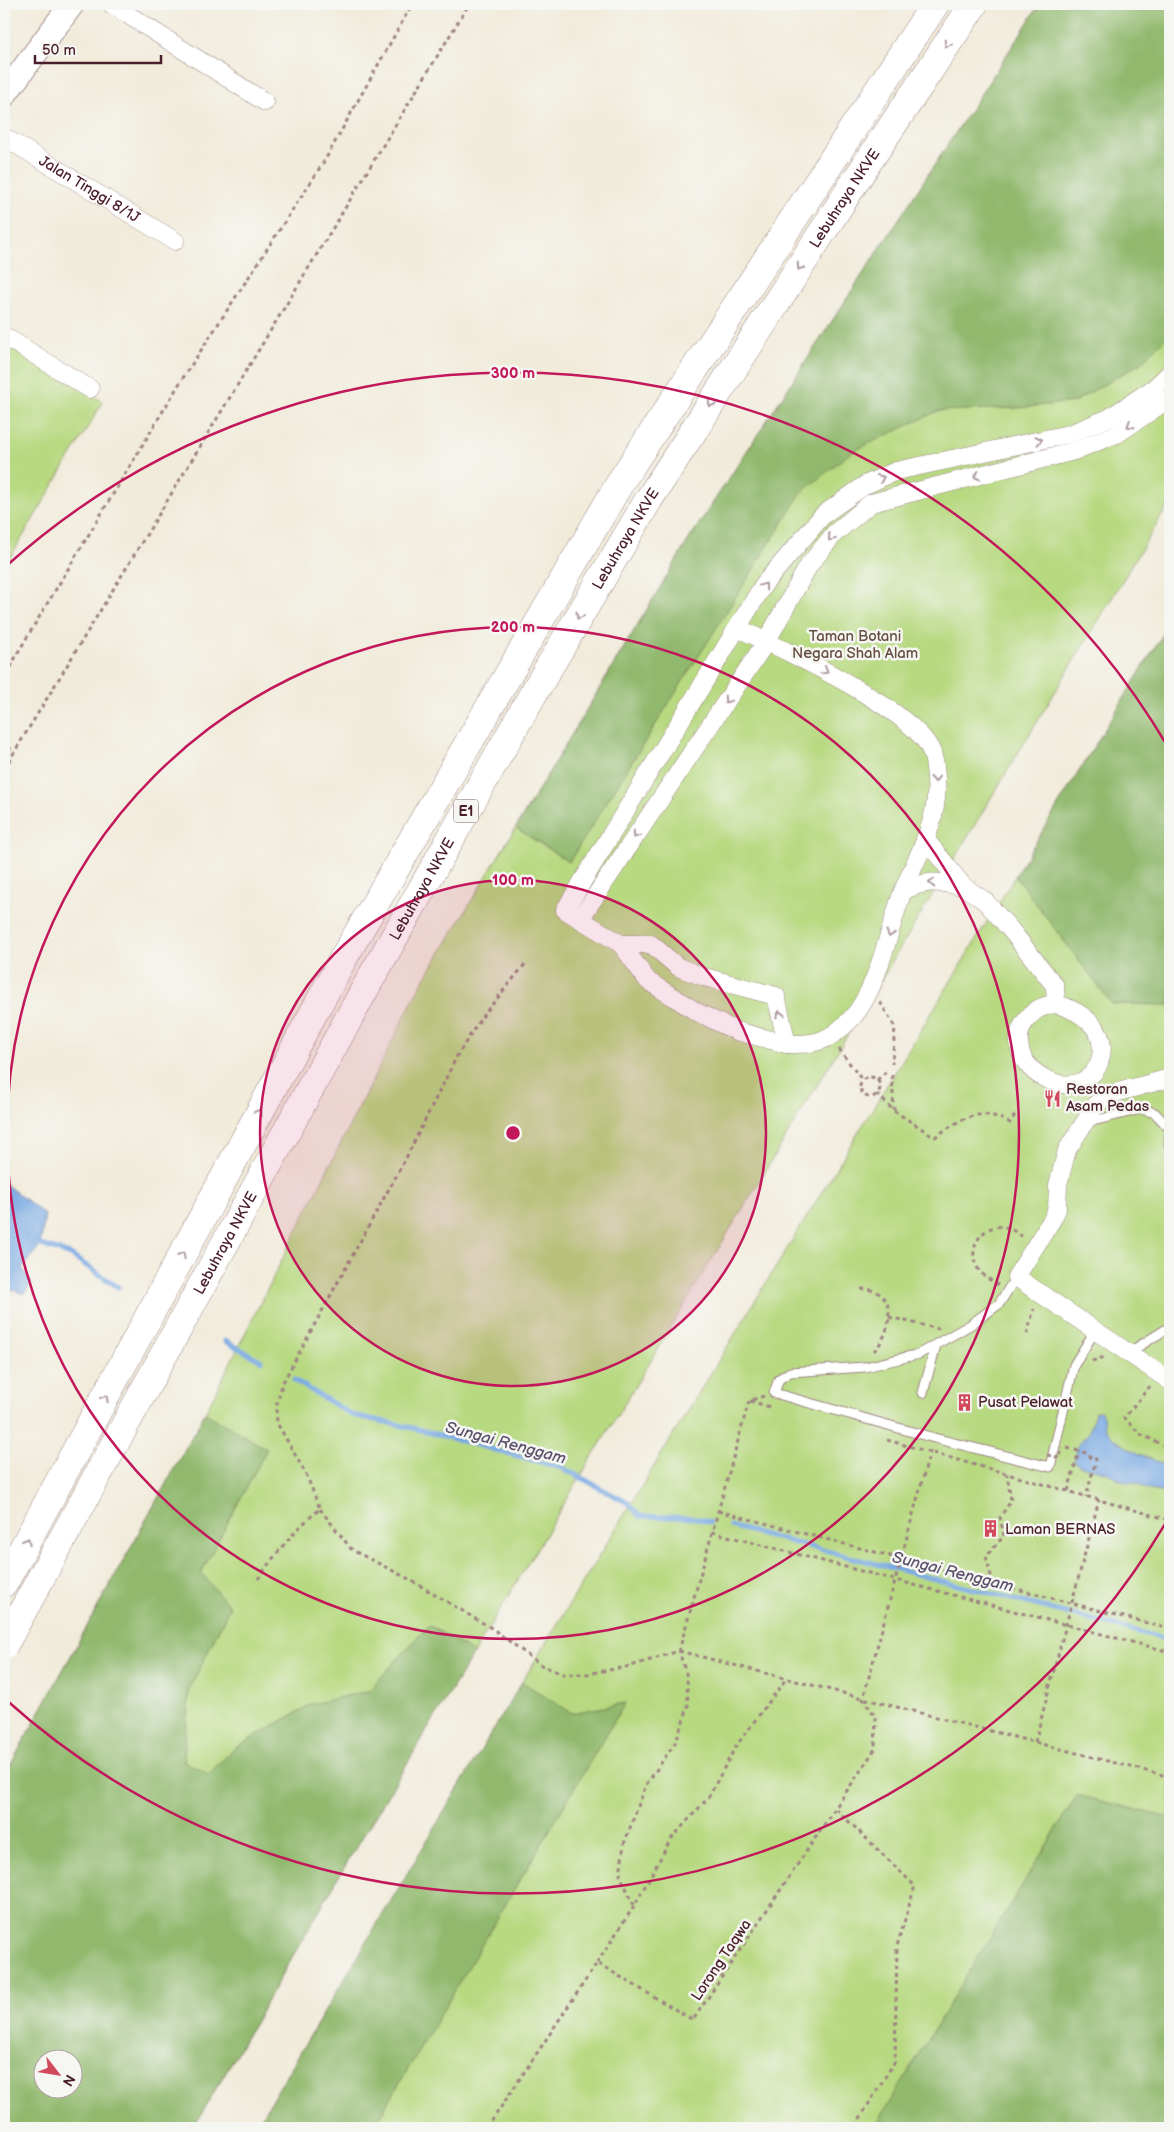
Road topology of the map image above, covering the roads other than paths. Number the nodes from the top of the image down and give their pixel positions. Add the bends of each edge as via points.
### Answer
1 (72, 4) edge
2 (111, 4) edge
3 (935, 4) edge
4 (974, 4) edge
5 (4, 95) edge
6 (265, 102) dead end
7 (4, 137) edge
8 (175, 241) dead end
9 (4, 336) edge
10 (1170, 373) edge
11 (90, 389) dead end
12 (1170, 398) edge
13 (738, 628) junction
14 (766, 642) junction
15 (925, 839) junction
16 (963, 886) junction
17 (903, 891) junction
18 (580, 919) junction
19 (621, 944) junction
20 (1056, 1004) junction
21 (787, 1044) junction
22 (1093, 1073) junction
23 (1170, 1078) edge
24 (1111, 1094) junction
25 (1084, 1123) junction
26 (1169, 1145) edge
27 (1011, 1284) junction
28 (1170, 1327) edge
29 (1095, 1331) junction
30 (936, 1345) junction
31 (1128, 1353) junction
32 (1170, 1381) edge
33 (923, 1393) dead end
34 (4, 1583) edge
35 (4, 1645) edge

1 - 5 street
2 - 6 street
34 -> 3 highway, E1 via 344,956 621,481
4 -> 35 highway, Lebuhraya NKVE / E1 via 649,500 541,681 371,978
7 - 8 street, Jalan Tinggi 8/1J
9 - 11 street
13 -> 10 street via 764,584 823,515 865,485 896,471 1069,434 1109,418 1154,388
12 -> 14 street via 1117,434 1074,451 871,503 835,533 809,565
13 - 14 street
13 - 18 street via 565,910
14 -> 15 street via 806,660 858,690 922,737 932,753 936,798
14 -> 18 street
15 - 16 street
15 - 17 street
16 -> 17 street via 920,883
16 - 20 street via 985,901 1055,986
17 -> 21 street via 886,948 867,993 852,1018 820,1042
18 - 19 street
19 - 21 street via 648,981 698,1012 736,1031
21 -> 19 street via 776,996 678,967 651,944
20 - 22 street via 1076,1010 1096,1028 1102,1040 1102,1052
20 - 22 street via 1038,1009 1022,1026 1020,1049 1026,1061 1046,1079 1060,1084 1073,1085
22 - 24 street
23 - 24 street
24 - 25 street via 1097,1103
25 - 26 lane via 1141,1109 1156,1113 1170,1129
25 - 27 street via 1067,1150 1056,1209
27 - 29 street
27 - 30 lane via 999,1304
28 - 31 lane
29 - 30 lane via 1074,1365 1050,1467 774,1393 779,1380 790,1372 865,1367 919,1354
29 - 31 street
30 - 33 lane
31 - 32 street

